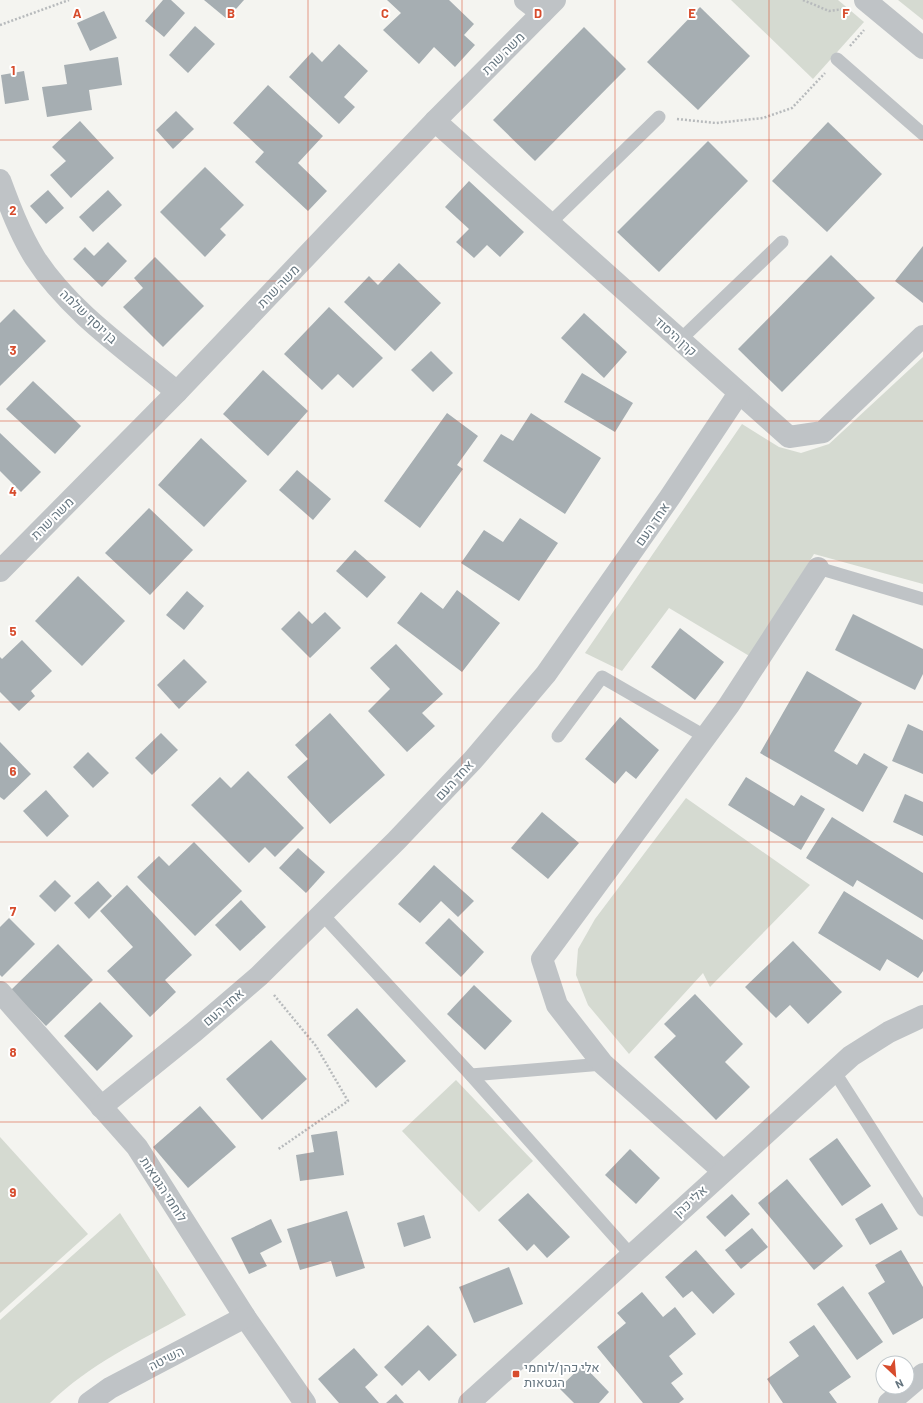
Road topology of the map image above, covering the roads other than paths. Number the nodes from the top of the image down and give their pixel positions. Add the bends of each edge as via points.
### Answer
1 (525, 0) edge
2 (548, 7) edge
3 (865, 7) edge
4 (923, 48) edge
5 (837, 59) road end
6 (659, 117) road end
7 (435, 121) junction
8 (923, 134) edge
9 (2, 193) edge
10 (550, 224) junction
11 (782, 242) dead end
12 (923, 336) edge
13 (680, 340) junction
14 (177, 392) junction
15 (739, 393) junction
16 (818, 568) joint
17 (0, 571) edge
18 (923, 599) edge
19 (558, 736) dead end
20 (706, 737) junction
21 (322, 914) junction
22 (0, 992) edge
23 (923, 1016) edge
24 (603, 1064) junction
25 (834, 1071) junction
26 (472, 1075) junction
27 (101, 1106) junction
28 (723, 1171) junction
29 (923, 1210) edge
30 (631, 1255) junction
31 (246, 1317) junction
32 (923, 1374) edge
33 (89, 1403) edge
34 (305, 1403) edge
35 (469, 1403) edge
36 (889, 1403) edge

1 - 2 street
2 - 7 street, משה שרת
3 - 4 street
5 - 8 lane
6 - 10 lane
7 - 10 street, קרן היסוד
7 - 14 street, משה שרת
9 - 14 street, בן יוסף שלמה via 35,258 64,295
10 - 13 street, קרן היסוד
11 - 13 lane
12 - 15 street, קרן היסוד via 823,432 789,437
13 - 15 street, קרן היסוד
14 - 17 street, משה שרת
15 - 21 street, אחד העם via 670,498 546,674 473,760
16 - 18 lane
16 - 20 street
19 - 20 lane via 602,677
20 - 24 street via 542,959 557,1006
21 - 26 lane
21 - 27 street, אחד העם via 259,976 196,1031
22 - 27 street, לוחמי הגטאות
23 - 25 street, אלי כהן via 889,1032 851,1056
24 - 26 lane
24 - 28 street
25 - 28 street, אלי כהן
25 - 29 lane
26 - 30 lane
27 - 31 street, לוחמי הגטאות via 137,1147
28 - 30 street, אלי כהן
30 - 35 street, אלי כהן
31 - 33 street, השיטה via 128,1378
31 - 34 street, לוחמי הגטאות
32 - 36 street

